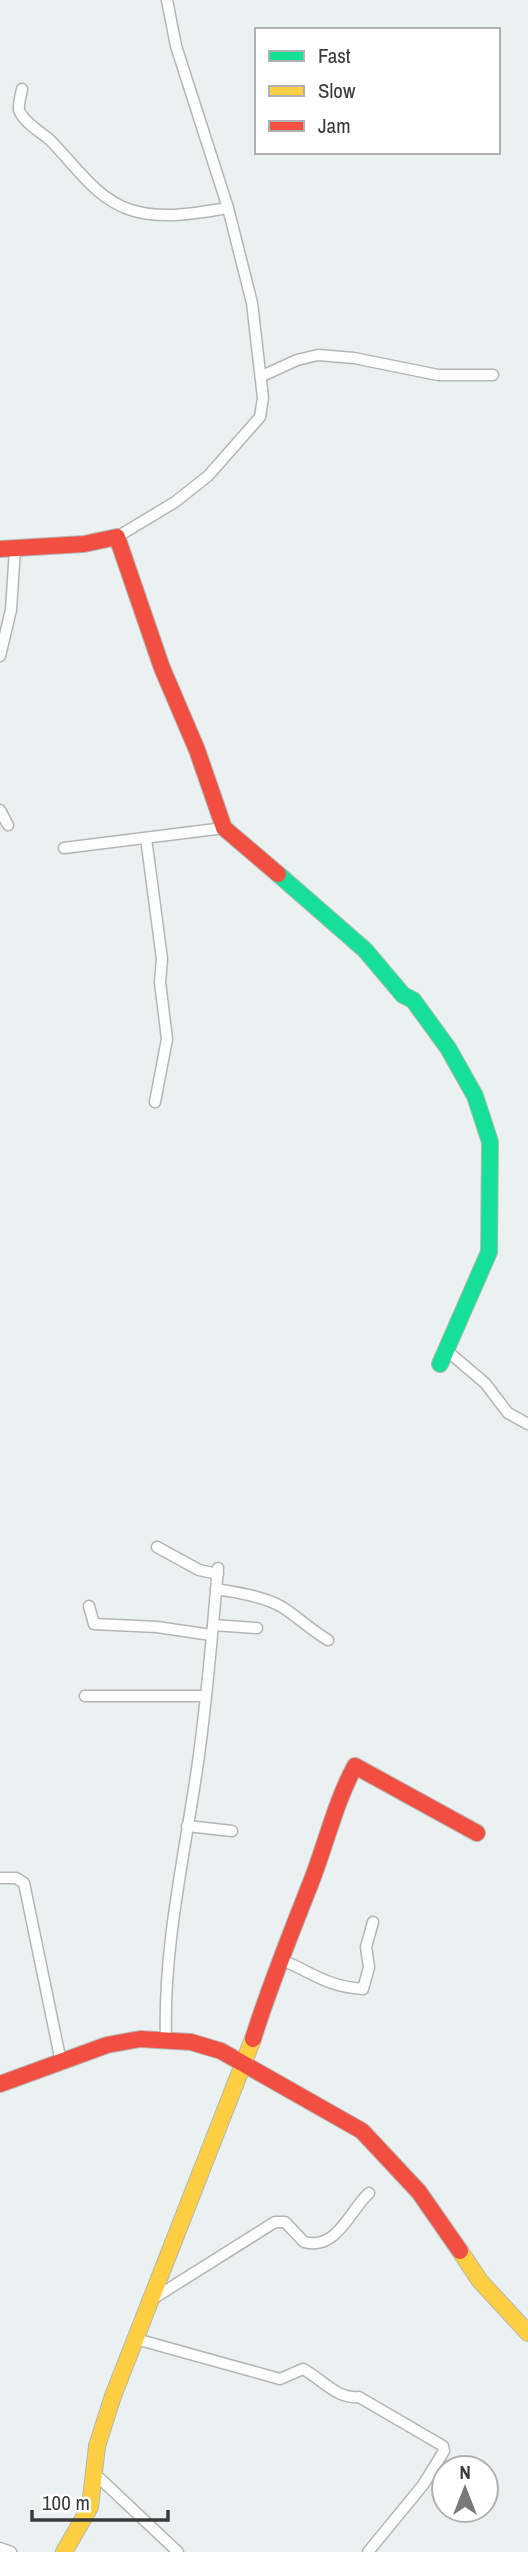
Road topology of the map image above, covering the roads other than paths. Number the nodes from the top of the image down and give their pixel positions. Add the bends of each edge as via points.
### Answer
1 (167, 0) edge
2 (22, 89) dead end
3 (228, 208) junction
4 (494, 375) dead end
5 (262, 376) junction
6 (117, 537) junction
7 (7, 549) edge
8 (0, 656) edge
9 (0, 810) edge
10 (8, 825) dead end
11 (224, 828) junction
12 (146, 838) junction
13 (64, 848) dead end
14 (155, 1102) dead end
15 (443, 1357) joint
16 (528, 1424) edge
17 (157, 1547) dead end
18 (216, 1589) junction
19 (89, 1606) dead end
20 (257, 1628) dead end
21 (212, 1630) junction
22 (328, 1640) dead end
23 (85, 1696) dead end
24 (205, 1696) junction
25 (187, 1826) junction
26 (232, 1831) dead end
27 (477, 1832) dead end
28 (0, 1878) edge
29 (373, 1922) dead end
30 (279, 1959) junction
31 (166, 2039) junction
32 (61, 2062) junction
33 (244, 2066) junction
34 (0, 2084) edge
35 (369, 2193) dead end
36 (149, 2301) junction
37 (528, 2333) edge
38 (136, 2339) junction
39 (94, 2473) junction
40 (0, 2548) edge
41 (11, 2552) edge
42 (64, 2552) edge
43 (178, 2552) edge
44 (368, 2552) edge

1 - 3 street via 176,46
2 - 3 street via 18,108 23,117 105,196 153,215
3 - 5 street via 252,303
4 - 5 street via 438,375 318,355
5 - 6 street via 260,417 249,432 208,476
6 - 7 street
6 - 11 street
7 - 8 street via 11,610
9 - 10 street
11 - 12 street
11 - 15 street via 324,912 365,950 402,995 413,1000 448,1048 475,1097 490,1142 489,1252
12 - 13 street
12 - 14 street via 167,1039
15 - 16 street via 485,1383 508,1413
17 - 18 street via 200,1570 218,1571
18 - 21 street
18 - 22 street via 282,1608
19 - 21 street via 94,1624
20 - 21 street
21 - 24 street
23 - 24 street
24 - 25 street
25 - 26 street
25 - 31 street via 164,2003
27 - 30 street via 355,1766
28 - 32 street via 24,1883
29 - 30 street via 363,1989 326,1984
30 - 33 street
31 - 32 street via 107,2045
31 - 33 street via 221,2051
32 - 34 street
33 - 36 street
33 - 37 street via 362,2131 419,2192 480,2281
35 - 36 street via 350,2221 328,2238 303,2242 285,2222 275,2222
36 - 38 street
38 - 39 street via 103,2424
38 - 44 street via 280,2379 303,2369 332,2390 359,2397 443,2446 423,2485
39 - 42 street via 84,2522
39 - 43 street
40 - 41 street

